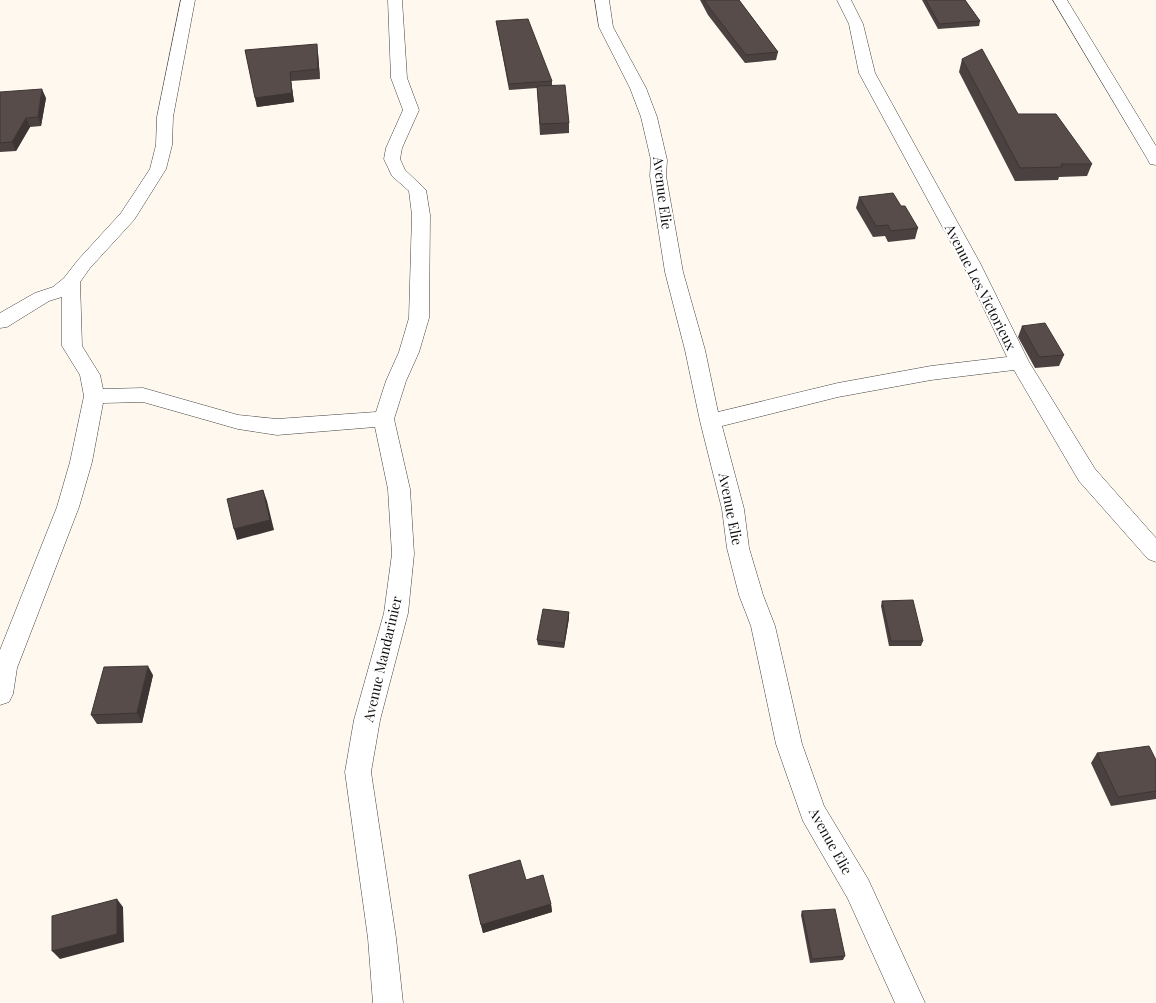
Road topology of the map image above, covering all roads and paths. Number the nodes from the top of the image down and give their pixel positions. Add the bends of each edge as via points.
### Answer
1 (188, 0) edge
2 (395, 0) edge
3 (602, 0) edge
4 (844, 0) edge
5 (1060, 0) edge
6 (1156, 160) edge
7 (71, 282) junction
8 (0, 322) edge
9 (1019, 362) junction
10 (94, 396) junction
11 (384, 419) junction
12 (710, 421) junction
13 (1156, 553) edge
14 (0, 694) edge
15 (388, 1003) edge
16 (910, 1003) edge

1 - 7 street via 158,169 128,216
2 - 11 street, Avenue Mandarinier via 399,78 410,110 392,159 398,172 417,190 421,215 419,318
3 - 12 street, Avenue Elie via 606,27 638,88 649,117 659,160 658,176 674,272 695,350
4 - 9 street, Avenue Les Victorieux via 856,24 867,73 971,263
5 - 6 street
7 - 8 street
7 - 10 street via 72,346 90,375
9 - 12 street via 931,373 838,390
9 - 13 street, Avenue Les Victorieux via 1087,476
10 - 11 street via 143,395 238,422 277,427
10 - 14 street via 81,462 68,507 5,668
11 - 15 street, Avenue Mandarinier via 399,489 403,554 396,613 367,720 358,772 382,938
12 - 16 street, Avenue Elie via 733,509 738,548 763,626 789,744 813,812 858,889

